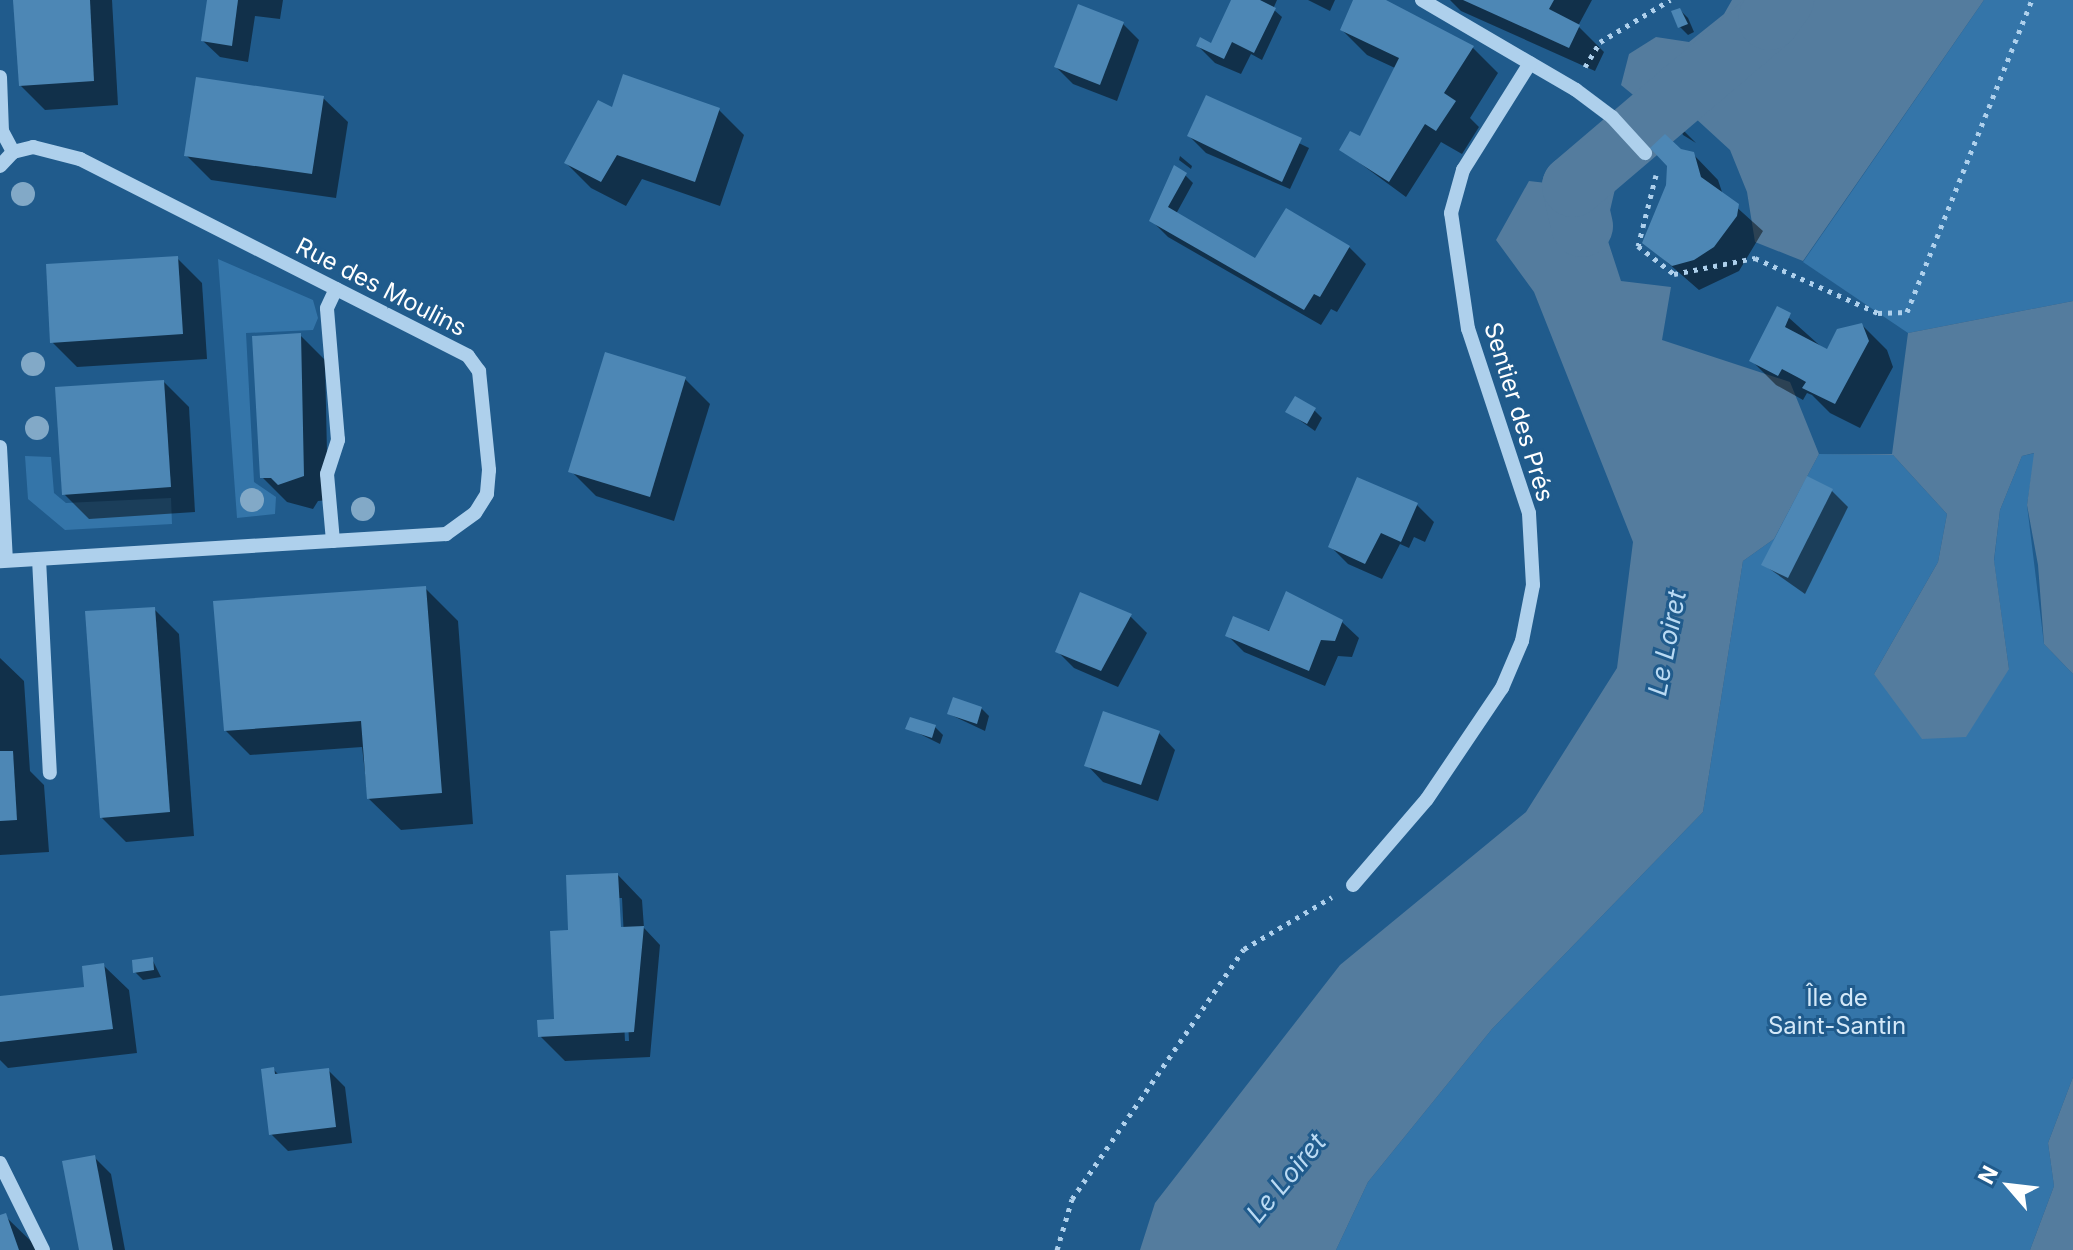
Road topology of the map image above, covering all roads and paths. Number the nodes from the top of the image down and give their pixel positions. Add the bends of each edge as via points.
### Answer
1 (1422, 0) edge
2 (1670, 0) edge
3 (2032, 0) edge
4 (1530, 63) junction
5 (0, 77) edge
6 (1576, 90) junction
7 (13, 152) junction
8 (1645, 153) joint
9 (0, 166) edge
10 (336, 289) junction
11 (0, 447) edge
12 (333, 541) junction
13 (39, 559) junction
14 (3, 561) edge
15 (50, 773) dead end
16 (1353, 885) joint
17 (0, 1163) edge
18 (43, 1250) edge
19 (1057, 1250) edge

1 - 4 street
2 - 6 path via 1600,42
3 - 8 path via 1907,312 1878,313 1755,258 1674,274 1638,246 1657,173
4 - 6 street
4 - 16 street, Sentier des Prés via 1463,170 1451,213 1468,329 1529,513 1533,585 1522,641 1502,688 1427,799
5 - 7 street via 2,131
6 - 8 street via 1612,117
7 - 9 street
7 - 10 street, Rue des Moulins via 55,149 80,159
10 - 12 street via 327,308 338,440 327,474
10 - 12 street, Rue des Moulins via 468,356 479,371 489,470 487,494 475,513 446,534
11 - 14 street, Rue des Moulins
12 - 13 street, Rue des Moulins
13 - 14 street, Rue des Moulins
13 - 15 street
16 - 19 path via 1244,949 1072,1199
17 - 18 street

